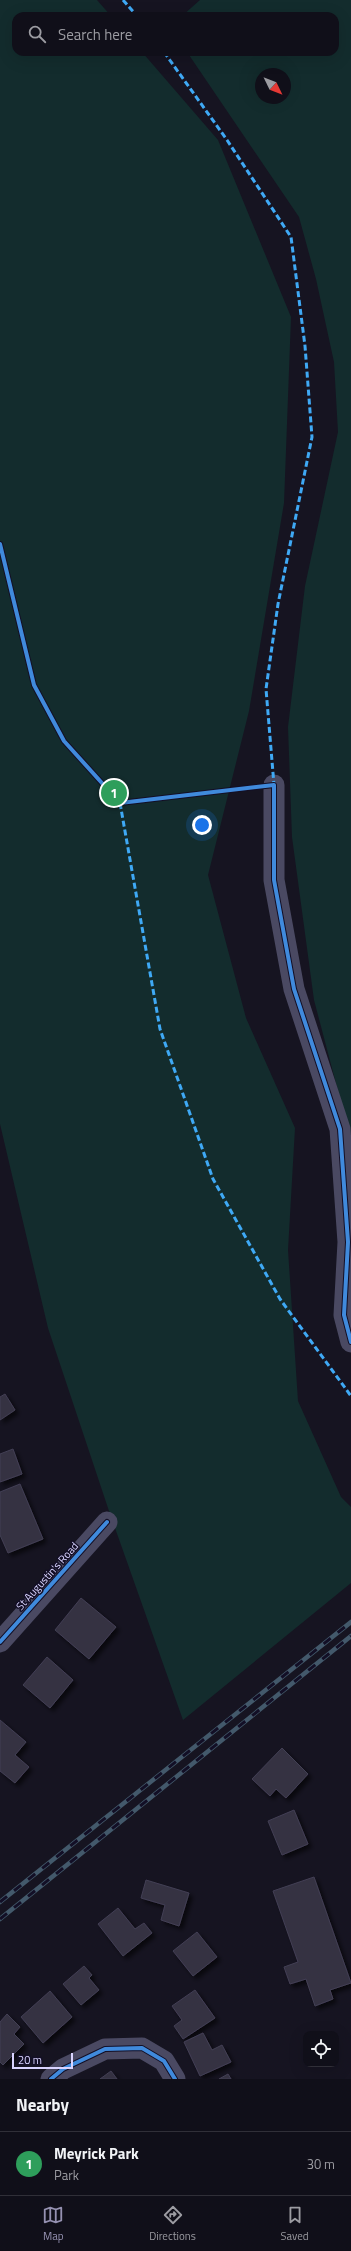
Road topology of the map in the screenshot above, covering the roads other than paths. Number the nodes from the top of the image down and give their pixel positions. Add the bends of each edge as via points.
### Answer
1 (274, 785) dead end
2 (351, 1342) edge
3 (107, 1522) dead end
4 (2, 1634) edge
5 (51, 2079) edge
6 (175, 2079) edge

1 - 2 street via 274,880 293,981 340,1129 348,1242 344,1315
3 - 4 street, St Augustin's Road
5 - 6 street via 63,2069 105,2049 142,2048 164,2061

